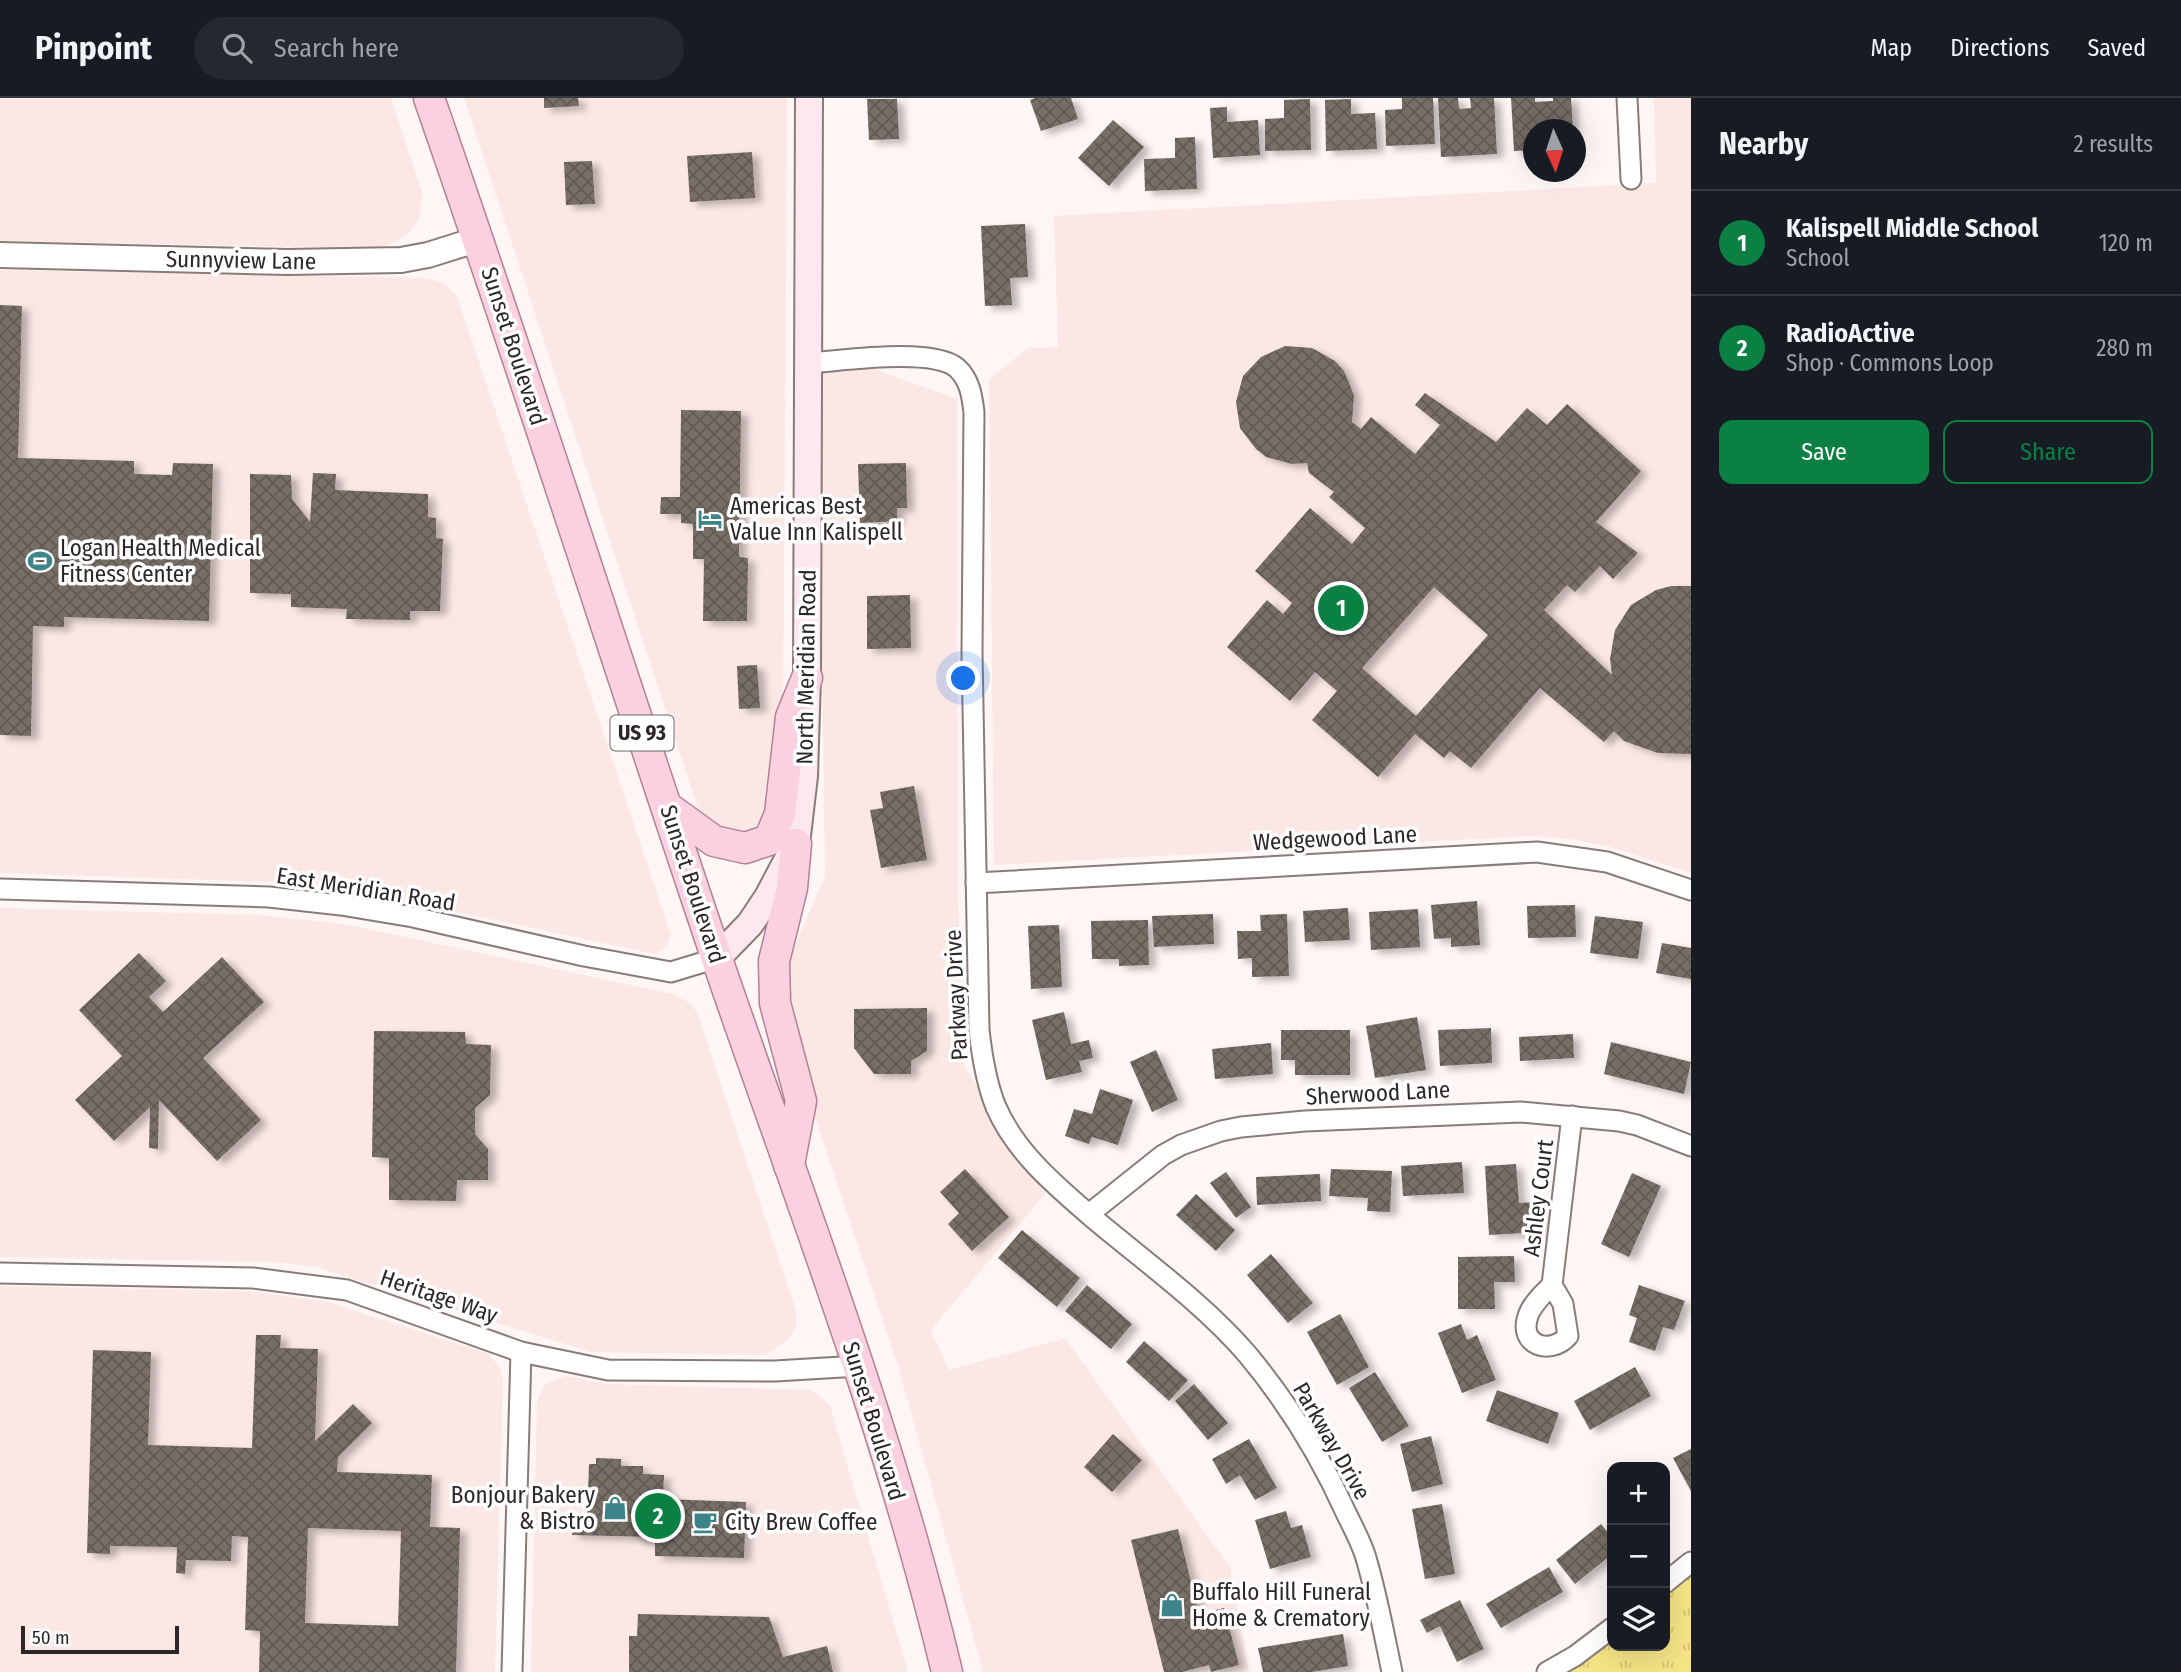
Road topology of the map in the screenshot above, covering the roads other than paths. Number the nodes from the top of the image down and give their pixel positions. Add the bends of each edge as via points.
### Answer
1 (429, 98) edge
2 (809, 98) edge
3 (1627, 98) edge
4 (1631, 179) dead end
5 (478, 239) junction
6 (0, 256) edge
7 (808, 363) junction
8 (807, 678) junction
9 (667, 807) junction
10 (796, 845) junction
11 (976, 883) junction
12 (0, 889) edge
13 (1691, 890) edge
14 (717, 958) junction
15 (1572, 1116) junction
16 (1691, 1146) edge
17 (789, 1165) junction
18 (1088, 1214) junction
19 (0, 1273) edge
20 (1552, 1285) dead end
21 (521, 1352) junction
22 (859, 1366) junction
23 (1691, 1562) edge
24 (1670, 1580) edge
25 (1607, 1632) edge
26 (512, 1672) edge
27 (947, 1672) edge
28 (1392, 1672) edge
29 (1547, 1672) edge

1 - 5 main road, Sunset Boulevard / US 93
2 - 7 main road, North Meridian Road
3 - 4 street
5 - 6 street, Sunnyview Lane via 401,260
5 - 9 main road, Sunset Boulevard / US 93
7 - 8 main road, North Meridian Road
7 - 11 street, Parkway Drive via 935,359 957,369 971,391
8 - 9 main road via 791,718 780,814 769,840 746,848 715,841
8 - 10 main road, North Meridian Road
9 - 14 main road, Sunset Boulevard / US 93
10 - 14 main road, North Meridian Road via 750,924
10 - 17 main road via 792,888 774,961 775,1003 801,1101
11 - 13 street, Wedgewood Lane via 1537,852 1607,862
11 - 18 street, Parkway Drive via 979,1030 996,1106 1028,1156
12 - 14 street, East Meridian Road via 269,897 341,905 671,972
14 - 17 main road, Sunset Boulevard / US 93
15 - 16 street, Sherwood Lane via 1637,1125
15 - 18 street, Sherwood Lane via 1435,1114 1221,1131 1163,1155
15 - 20 street, Ashley Court
17 - 22 main road, Sunset Boulevard / US 93
18 - 28 street, Parkway Drive via 1206,1313 1279,1394 1308,1437 1366,1556
19 - 21 street, Heritage Way via 253,1278 347,1290
21 - 22 street, Heritage Way via 608,1370 775,1371
21 - 26 street
22 - 27 main road, Sunset Boulevard / US 93
23 - 24 street
25 - 29 street

